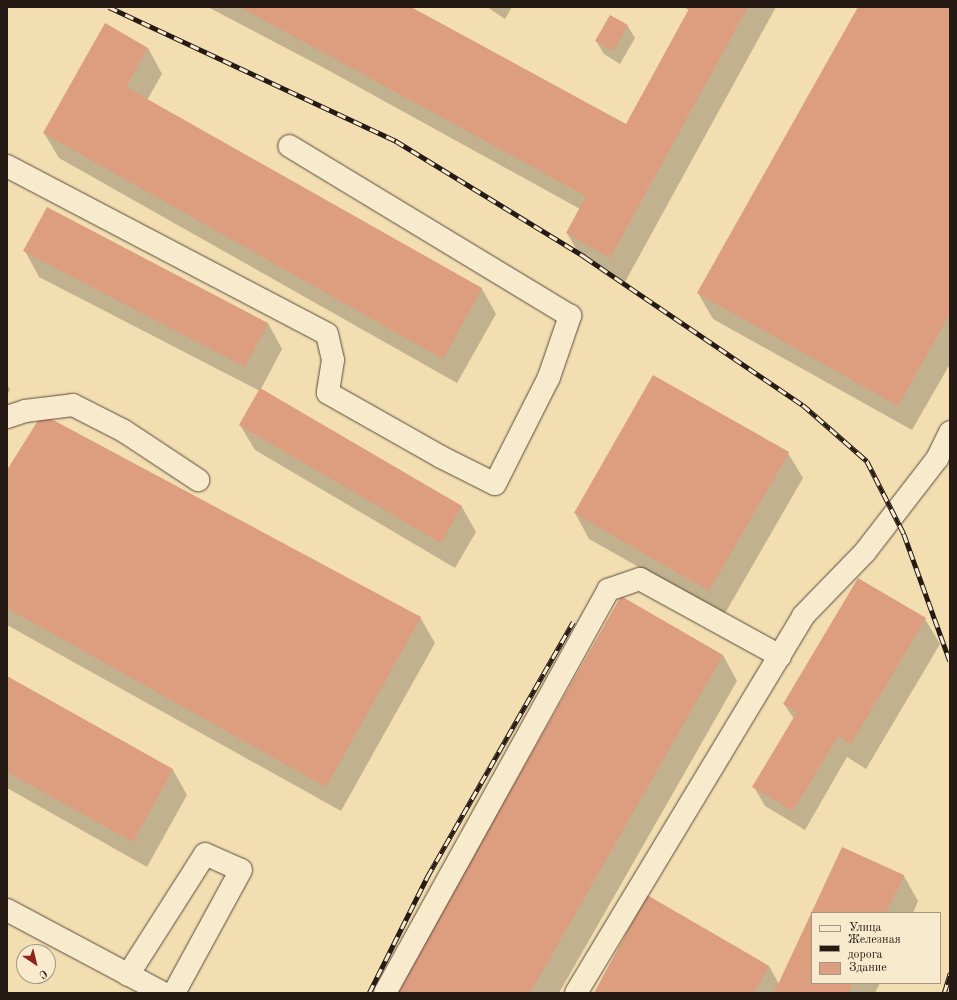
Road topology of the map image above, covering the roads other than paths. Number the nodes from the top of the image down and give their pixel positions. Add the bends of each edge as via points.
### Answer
1 (289, 146) dead end
2 (7, 166) edge
3 (7, 417) edge
4 (950, 432) edge
5 (198, 480) dead end
6 (780, 656) junction
7 (7, 910) edge
8 (128, 974) junction
9 (163, 993) edge
10 (174, 993) edge
11 (386, 993) edge
12 (576, 993) edge

1 - 2 street via 570,316 549,377 495,484 441,457 328,393 333,360 327,334
3 - 5 street via 25,411 73,405 124,431
4 - 6 street via 932,465 865,552 803,616
6 - 11 street via 640,579 608,590
6 - 12 street
7 - 8 street
8 - 9 street
8 - 10 street via 205,854 241,870

